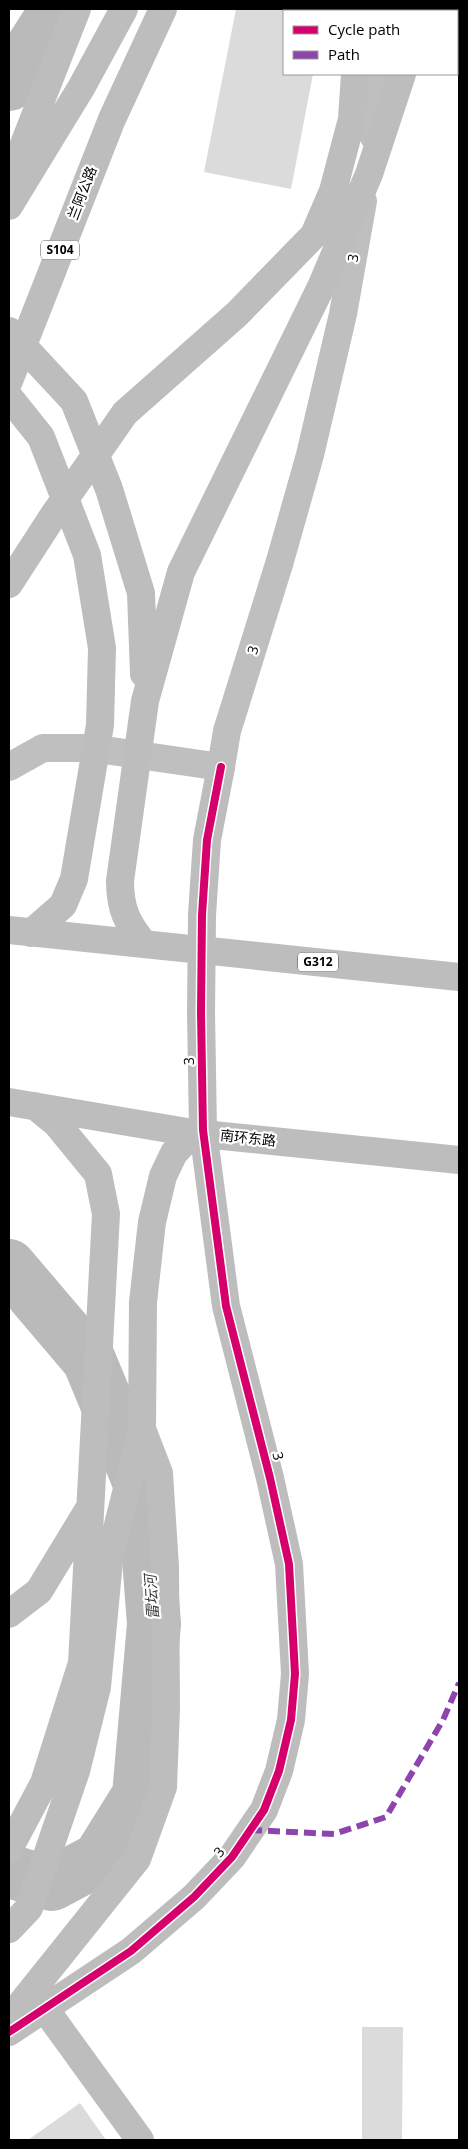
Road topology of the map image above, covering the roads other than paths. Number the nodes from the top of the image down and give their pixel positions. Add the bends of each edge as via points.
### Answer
1 (76, 9) edge
2 (124, 9) edge
3 (162, 9) edge
4 (355, 75) edge
5 (382, 75) edge
6 (402, 75) edge
7 (9, 183) edge
8 (9, 206) edge
9 (9, 331) edge
10 (9, 381) edge
11 (9, 396) edge
12 (9, 584) edge
13 (146, 701) junction
14 (9, 767) edge
15 (221, 767) junction
16 (20, 932) edge
17 (144, 944) junction
18 (459, 977) edge
19 (22, 1104) edge
20 (193, 1133) junction
21 (459, 1160) edge
22 (142, 1429) junction
23 (92, 1504) junction
24 (9, 1614) edge
25 (9, 1849) edge
26 (9, 1929) edge
27 (45, 2008) junction
28 (9, 2019) edge
29 (9, 2032) edge
30 (140, 2140) edge

1 - 7 main road
2 - 8 main road via 81,88
3 - 10 main road, 兰阿公路 / S104 via 112,118
4 - 12 main road via 352,119 333,191 314,235 237,314 125,413
5 - 15 main road, 3 via 343,314 310,455 227,731
6 - 13 main road via 369,174 320,287 181,572
9 - 13 main road via 74,401 109,489 141,593
11 - 16 main road via 41,437 87,555 102,648 100,725 74,879 63,905
13 - 17 main road via 120,881 120,901 130,927
14 - 15 main road via 43,748 91,748
15 - 27 main road, 3 via 207,840 202,915 203,1130 226,1306 289,1564 295,1674 291,1720 279,1771 264,1810 232,1858 194,1897 131,1951
16 - 17 main road, G312
17 - 18 main road, G312
19 - 20 main road, 南环东路
19 - 23 main road via 57,1124 98,1174 106,1214
20 - 21 main road, 南环东路
20 - 22 main road via 174,1153 163,1176 152,1222 143,1302
22 - 26 main road via 109,1561 97,1687 76,1772 29,1908
22 - 28 main road via 159,1473 165,1567 166,1708 162,1787 136,1859
23 - 24 main road via 40,1591
23 - 25 main road via 82,1663 44,1783
27 - 29 main road, 3
27 - 30 main road

